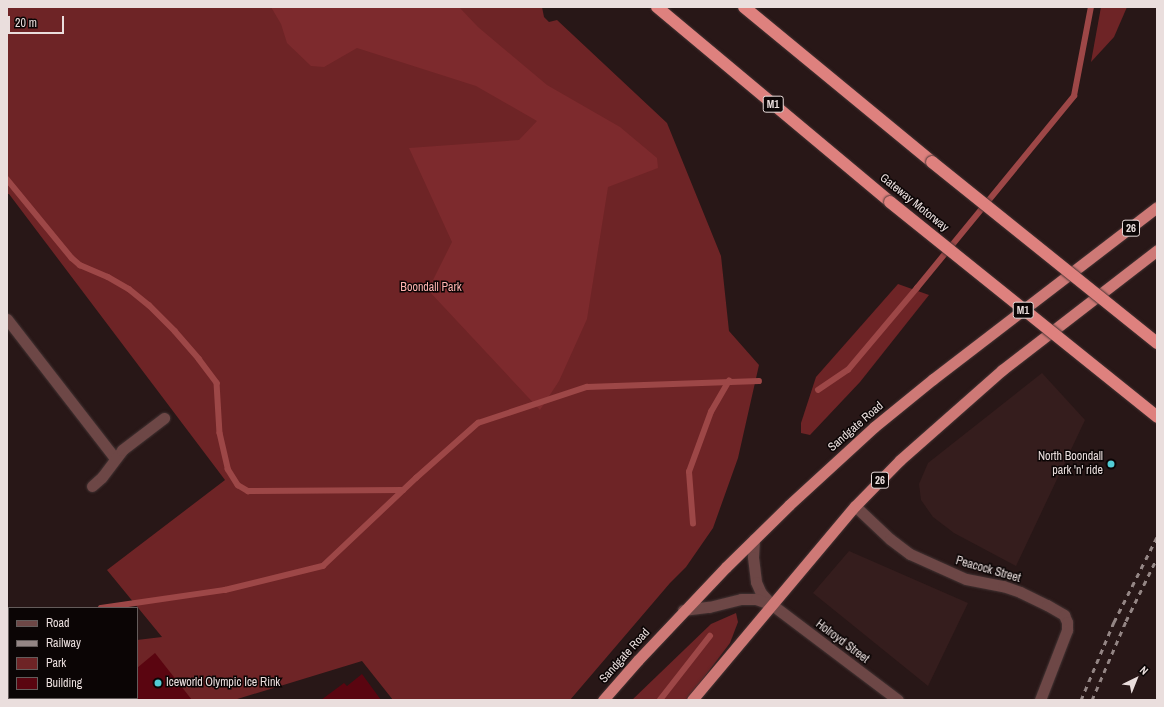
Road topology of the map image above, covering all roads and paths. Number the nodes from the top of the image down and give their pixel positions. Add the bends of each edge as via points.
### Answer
1 (657, 7) edge
2 (744, 7) edge
3 (1157, 207) edge
4 (1157, 250) edge
5 (7, 319) edge
6 (1157, 343) edge
7 (1157, 417) edge
8 (164, 418) dead end
9 (116, 458) junction
10 (92, 486) dead end
11 (855, 506) junction
12 (754, 539) junction
13 (771, 604) junction
14 (683, 610) junction
15 (603, 700) edge
16 (692, 700) edge
17 (898, 700) edge
18 (1040, 700) edge

1 - 7 highway, Gateway Motorway / M1, bridge via 890,202
2 - 6 highway, bridge
3 - 12 highway, Sandgate Road / 26 via 874,427
4 - 11 highway, 26 via 996,375 905,455
5 - 9 street
8 - 9 street via 129,444
9 - 10 street
11 - 13 highway, 26
11 - 18 street, Peacock Street via 890,540 910,554 966,579 1020,592 1064,615 1067,630
12 - 13 street via 756,582 761,593
12 - 14 highway, Sandgate Road / 26
13 - 14 street via 756,599 741,599
13 - 16 highway, 26
13 - 17 street, Holroyd Street
14 - 15 highway, Sandgate Road / 26

